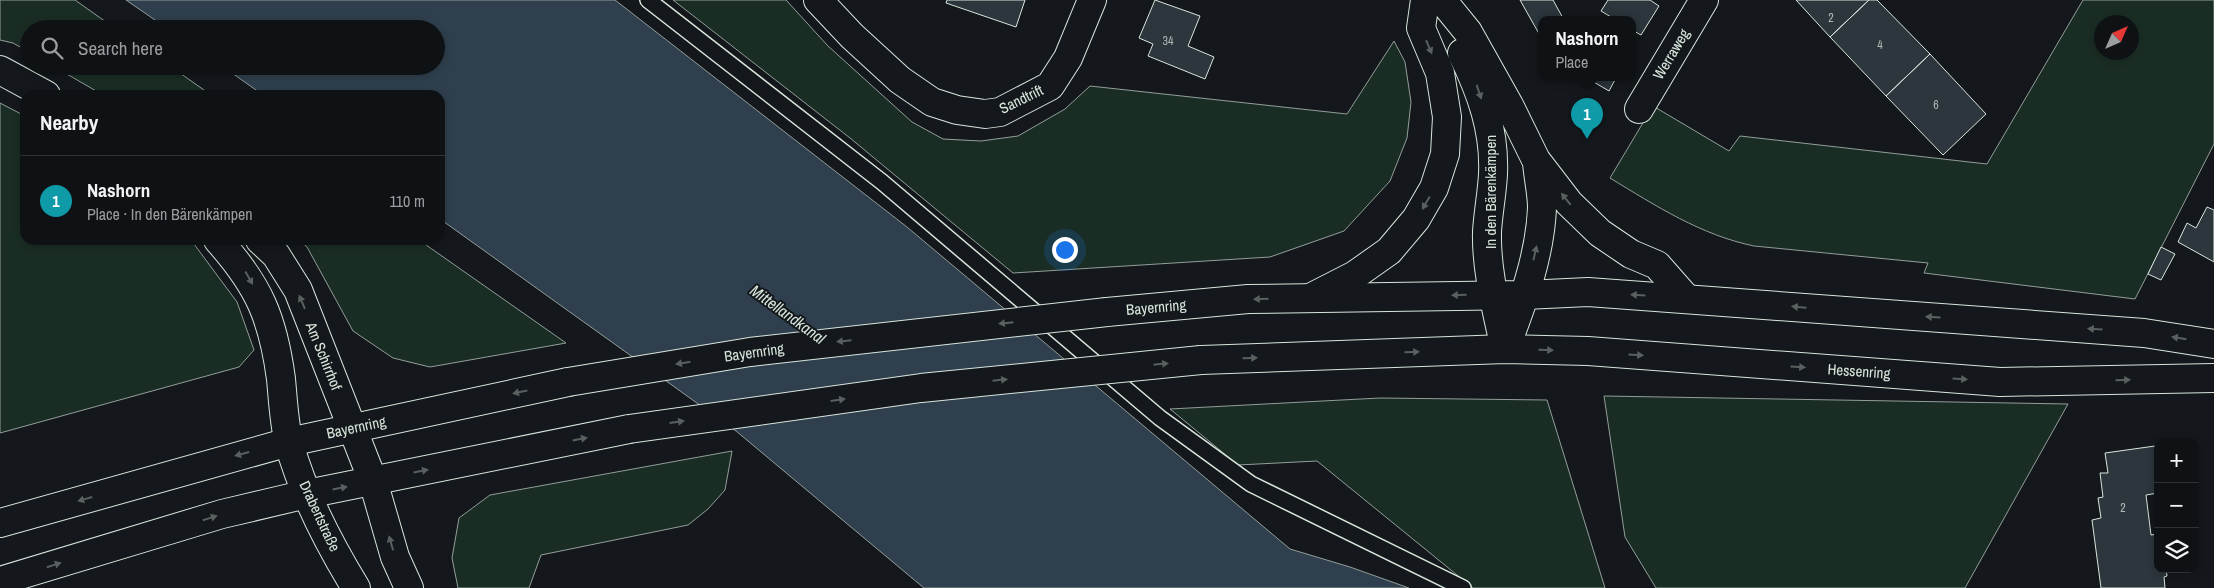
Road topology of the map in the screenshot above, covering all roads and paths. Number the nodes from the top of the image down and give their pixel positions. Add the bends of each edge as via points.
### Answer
1 (648, 0) edge
2 (818, 0) edge
3 (1092, 0) edge
4 (1425, 0) edge
5 (1436, 0) edge
6 (1442, 0) edge
7 (1704, 0) edge
8 (0, 70) edge
9 (37, 90) edge
10 (1638, 109) dead end
11 (1536, 160) junction
12 (222, 245) edge
13 (265, 245) edge
14 (1493, 295) junction
15 (1525, 296) junction
16 (1310, 298) junction
17 (1686, 298) junction
18 (2214, 344) edge
19 (1504, 349) junction
20 (2214, 378) edge
21 (353, 428) junction
22 (289, 442) junction
23 (373, 481) junction
24 (307, 494) junction
25 (0, 523) edge
26 (0, 581) edge
27 (356, 588) edge
28 (409, 588) edge
29 (1463, 588) edge

1 - 29 lane via 882,182 1160,418 1251,484
2 - 3 street, Sandtrift via 900,80 932,102 985,114 1000,112 1050,86 1068,58
4 -> 16 street via 1421,28 1440,73 1447,117 1445,154 1434,188 1416,219 1389,251 1355,275
5 -> 14 street, In den Bärenkämpen via 1476,82 1490,126 1493,173 1487,233
6 - 11 street via 1468,32
7 - 10 street, Werraweg
8 - 9 street
15 -> 11 street via 1542,207
17 -> 11 street via 1656,264 1631,254 1600,233 1569,203
12 -> 22 street via 242,267 265,307 279,366
21 -> 13 street, Am Schirrhof via 298,290 276,255
14 - 15 street, Bayernring
14 -> 16 street, Bayernring
14 - 19 street, In den Bärenkämpen
17 -> 15 street via 1588,292
15 - 19 street
16 -> 21 street, Bayernring, bridge via 1248,299 1107,312 750,352 568,382
18 -> 17 street via 2144,332
19 -> 20 street, Hessenring via 1588,351 2000,382
23 -> 19 street, bridge via 629,429 921,388 1201,360
21 - 22 street, Bayernring
21 - 23 street, Am Schirrhof
22 - 24 street, Drabertstraße
22 -> 25 street, Bayernring
24 -> 23 street
28 -> 23 street via 395,558
26 -> 24 street via 222,514
24 - 27 street, Drabertstraße

